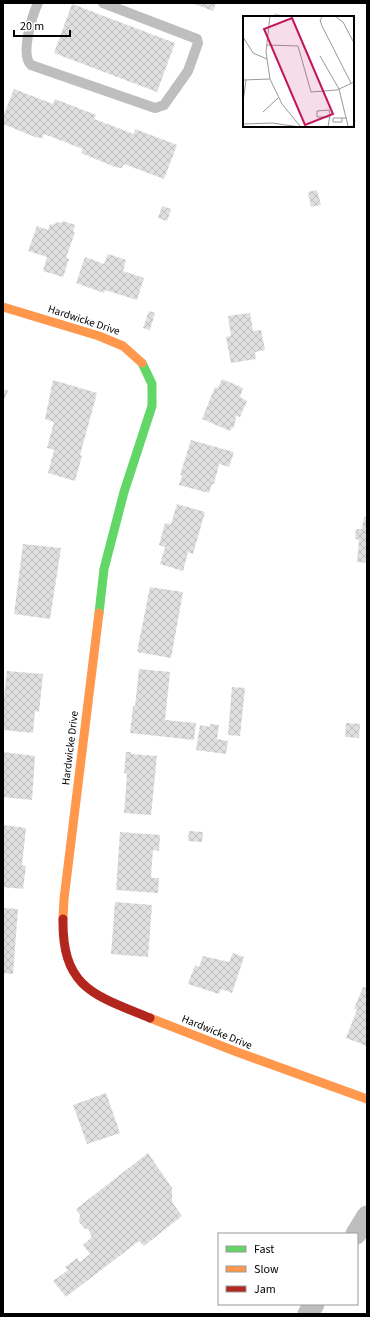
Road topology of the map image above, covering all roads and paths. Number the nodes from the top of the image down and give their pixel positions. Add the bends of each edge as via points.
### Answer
1 (38, 3) edge
2 (103, 3) edge
3 (3, 307) edge
4 (367, 1099) edge
5 (367, 1216) edge
6 (357, 1233) edge
7 (313, 1305) edge
8 (308, 1314) edge

1 - 2 lane via 29,28 27,58 32,65 155,108 164,105 188,71 198,43 197,39
3 - 4 street, Hardwicke Drive via 99,336 123,346 144,365 152,384 152,406 124,492 104,569 64,899 62,930 67,959 78,979 102,998 231,1051
5 - 6 street
7 - 8 street

